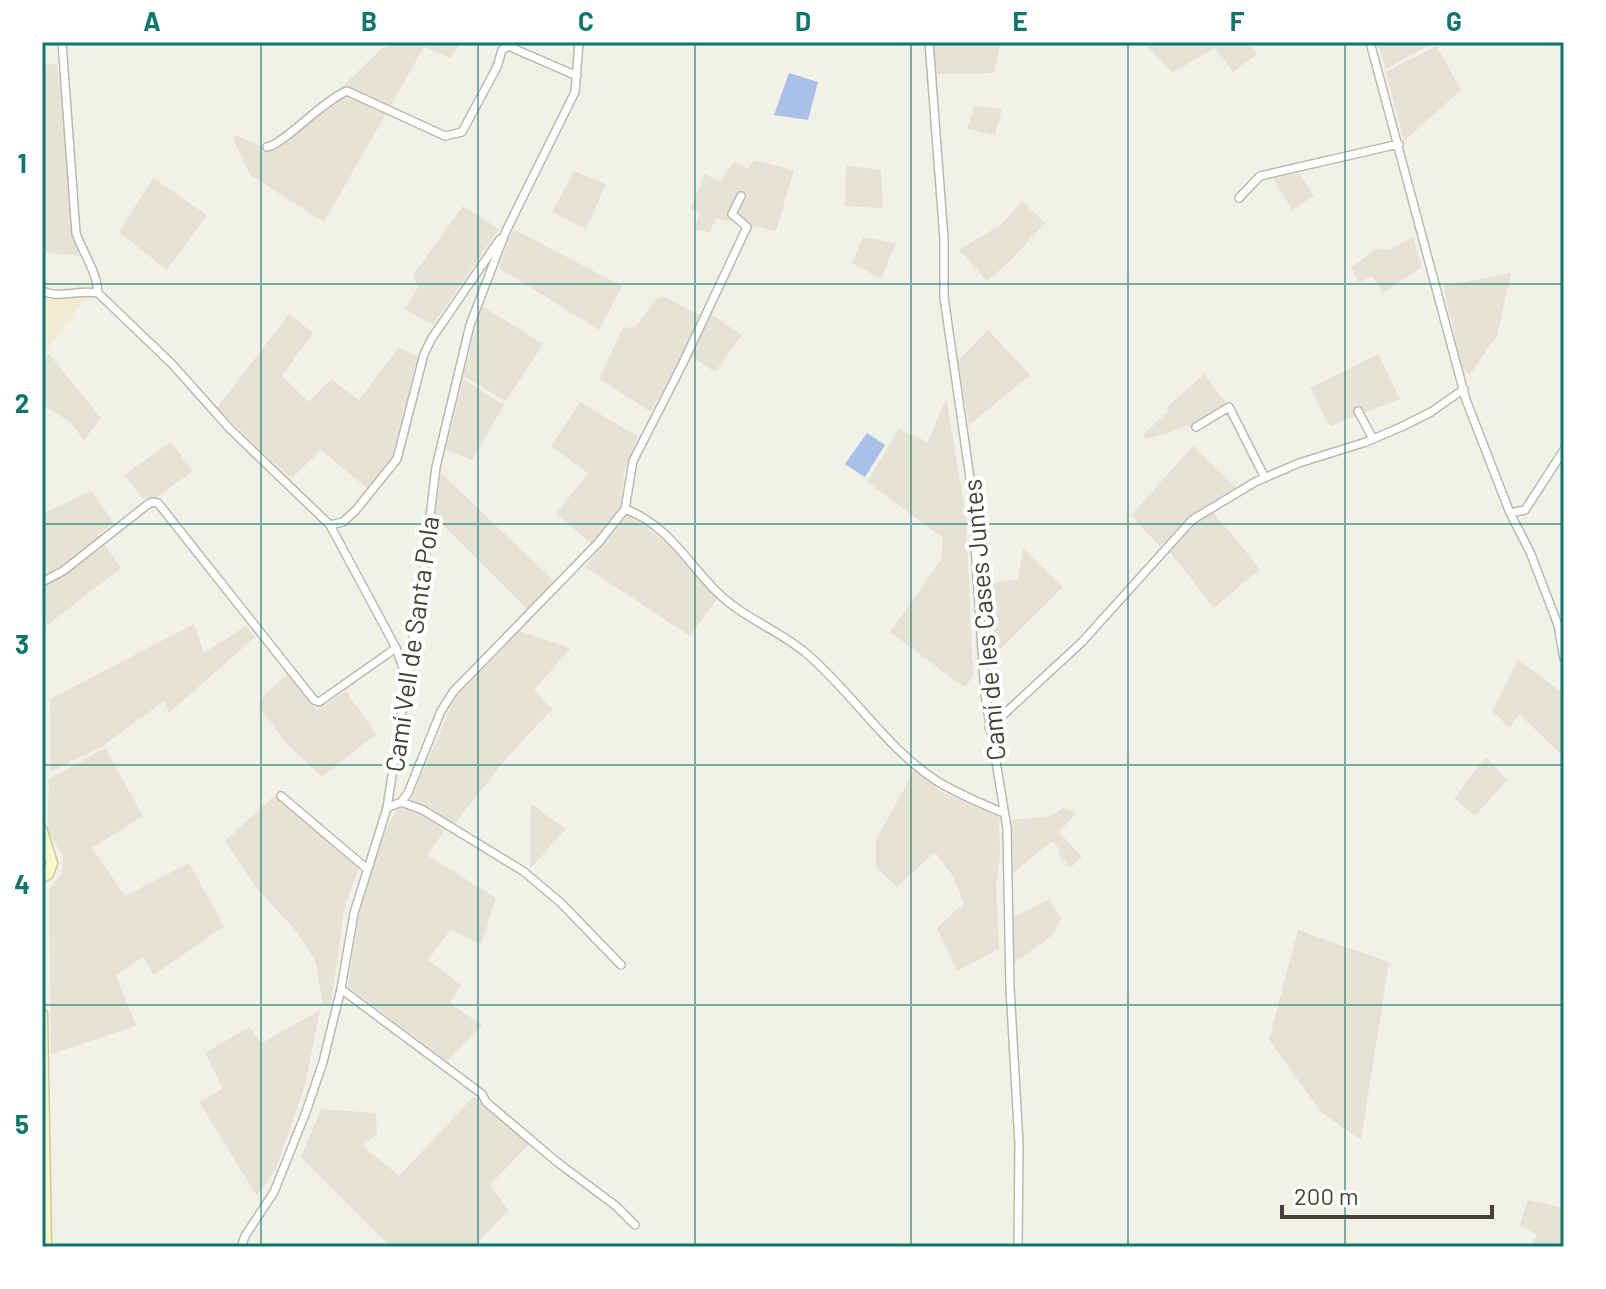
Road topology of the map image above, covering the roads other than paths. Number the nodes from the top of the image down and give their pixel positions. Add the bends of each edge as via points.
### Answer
1 (62, 42) edge
2 (579, 42) edge
3 (929, 42) edge
4 (1370, 42) edge
5 (577, 76) junction
6 (1399, 144) junction
7 (267, 147) dead end
8 (741, 196) dead end
9 (1239, 198) dead end
10 (506, 231) junction
11 (42, 291) edge
12 (98, 293) junction
13 (1464, 389) junction
14 (1358, 411) dead end
15 (1196, 427) dead end
16 (1373, 439) junction
17 (1564, 450) edge
18 (1265, 478) junction
19 (625, 509) junction
20 (1510, 513) junction
21 (330, 525) junction
22 (42, 582) edge
23 (396, 648) junction
24 (1564, 659) edge
25 (408, 681) junction
26 (989, 728) junction
27 (281, 796) dead end
28 (401, 802) junction
29 (387, 808) junction
30 (1004, 813) junction
31 (42, 831) edge
32 (45, 850) edge
33 (366, 868) junction
34 (43, 881) edge
35 (621, 965) dead end
36 (341, 989) junction
37 (42, 1014) edge
38 (635, 1225) dead end
39 (46, 1247) edge
40 (241, 1247) edge
41 (1018, 1247) edge

1 - 12 street via 76,233
2 - 5 street, Camí Vell de Santa Pola
3 - 26 street, Camí de les Cases Juntes via 944,297 971,485
4 - 6 street
5 - 7 street via 508,46 462,132 455,136 347,91
5 - 10 street, Camí Vell de Santa Pola via 575,92
6 - 9 street via 1260,176
6 - 13 street
8 - 19 street via 732,214 747,227 633,461
10 - 21 street via 424,354 397,459 356,510
10 - 25 street, Camí Vell de Santa Pola via 470,325 436,467
11 - 12 street
12 - 21 street
13 - 16 street via 1431,412
13 - 20 street
14 - 16 street
15 - 18 street via 1229,407
16 - 18 street
17 - 20 street via 1525,510
18 - 26 street via 1192,520 1082,642
19 - 28 street via 453,692
19 - 30 street via 676,543 716,592 821,666 924,771
20 - 24 street via 1558,625
21 - 23 street
22 - 23 street via 152,502 164,508 314,700 326,698
23 - 25 street
25 - 29 street, Camí Vell de Santa Pola
26 - 30 street, Camí de les Cases Juntes
27 - 33 street
28 - 29 street
28 - 35 street via 523,871
29 - 33 street, Camí Vell de Santa Pola
30 - 41 street, Camí de les Cases Juntes via 1019,1144
31 - 32 main road
32 - 34 main road via 52,863
33 - 36 street, Camí Vell de Santa Pola
36 - 38 street via 482,1094
36 - 40 street, Camí Vell de Santa Pola via 323,1062 288,1161
37 - 39 main road

